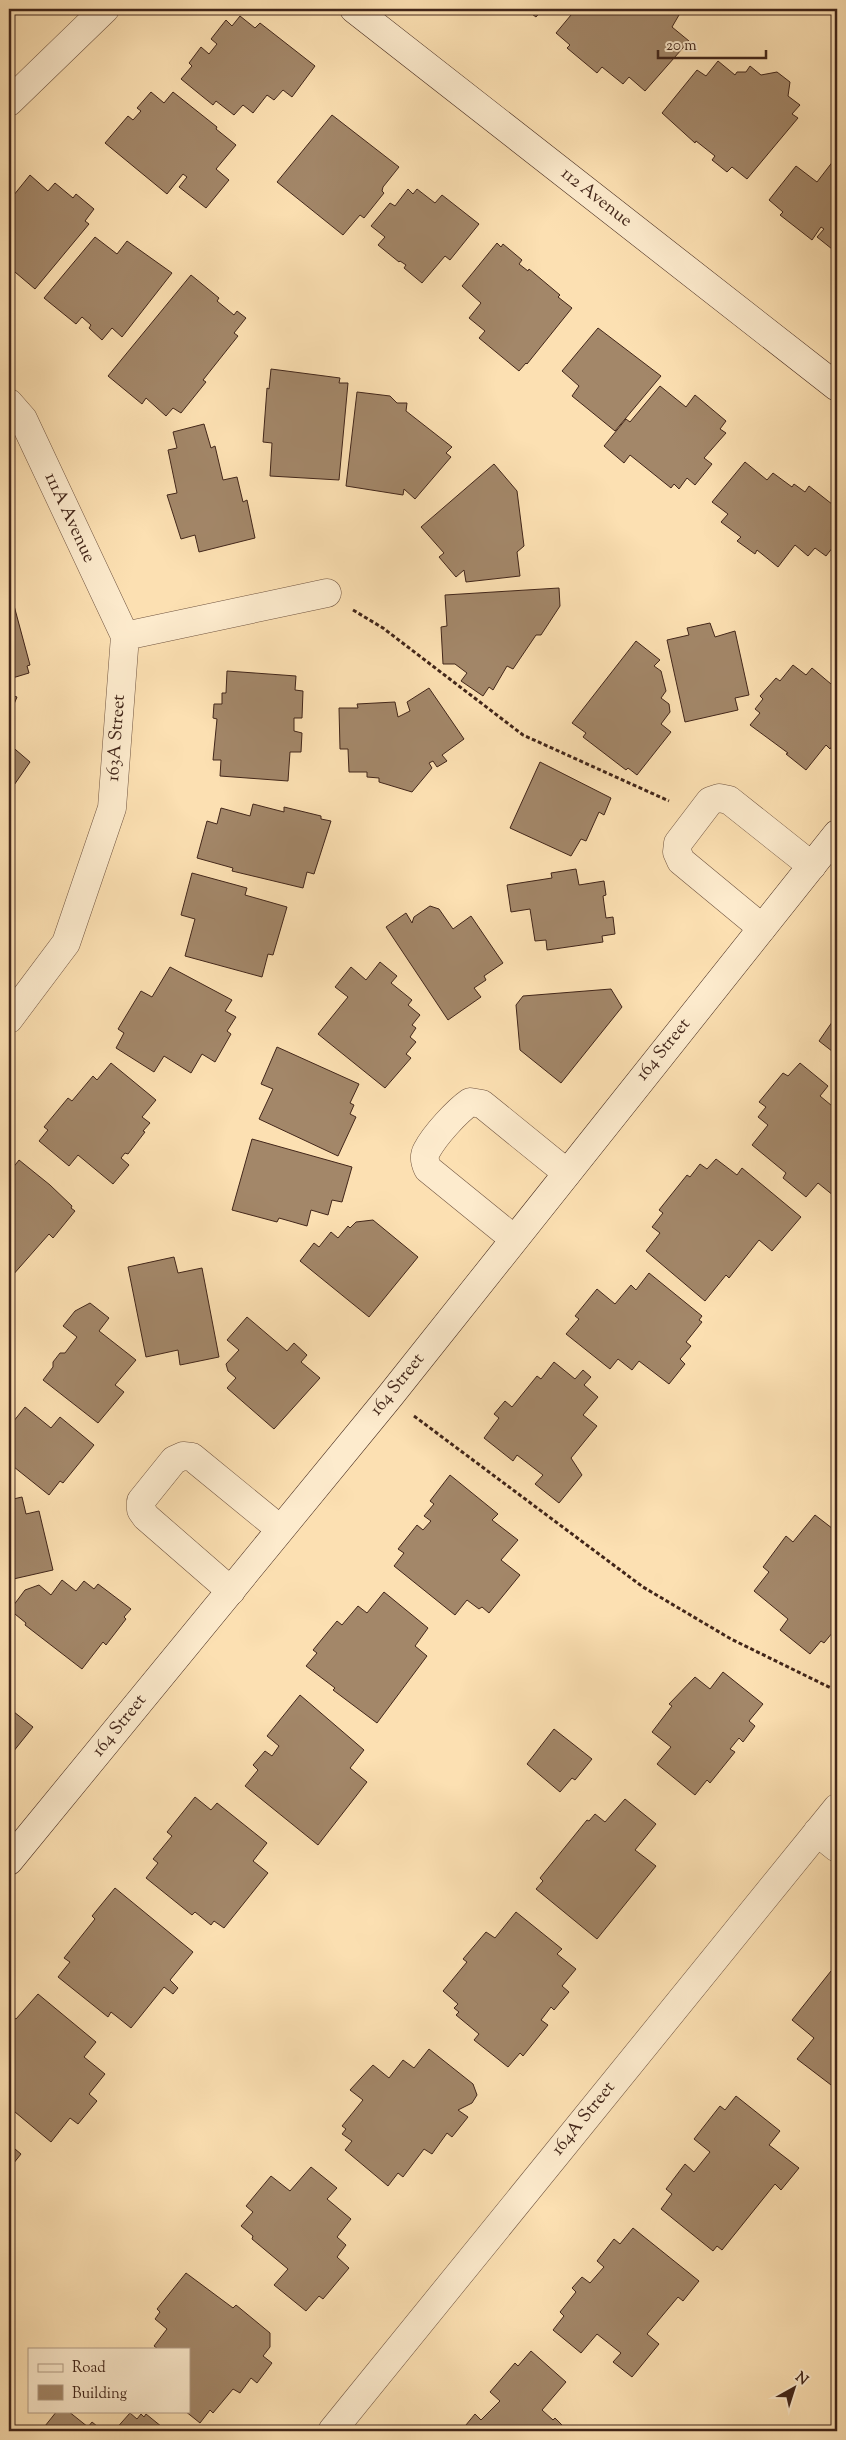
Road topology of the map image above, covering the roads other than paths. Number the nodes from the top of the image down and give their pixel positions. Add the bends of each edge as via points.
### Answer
1 (105, 9) edge
2 (354, 9) edge
3 (9, 102) edge
4 (837, 387) edge
5 (9, 403) edge
6 (327, 593) road end
7 (125, 636) junction
8 (837, 834) edge
9 (812, 866) junction
10 (762, 928) junction
11 (9, 1019) edge
12 (566, 1173) junction
13 (514, 1239) junction
14 (280, 1529) junction
15 (231, 1591) junction
16 (837, 1808) edge
17 (827, 1840) edge
18 (9, 1861) edge
19 (332, 2431) edge

1 - 3 street
2 - 4 street, 112 Avenue
5 - 7 street, 111A Avenue via 23,419
6 - 7 street
7 - 11 street, 163A Street via 112,808 66,943
8 - 9 street, 164 Street
9 - 10 street, 164 Street
9 - 10 street via 729,800 719,798 710,801 678,843 677,852 681,861
10 - 12 street, 164 Street
12 - 13 street, 164 Street
12 - 13 street via 482,1104 470,1102 460,1108 426,1150 424,1160 428,1169
13 - 14 street, 164 Street
14 - 15 street, 164 Street
14 - 15 street via 192,1457 174,1460 157,1480 141,1501 141,1510
15 - 18 street, 164 Street
16 - 17 street, 164A Street
17 - 19 street, 164A Street

